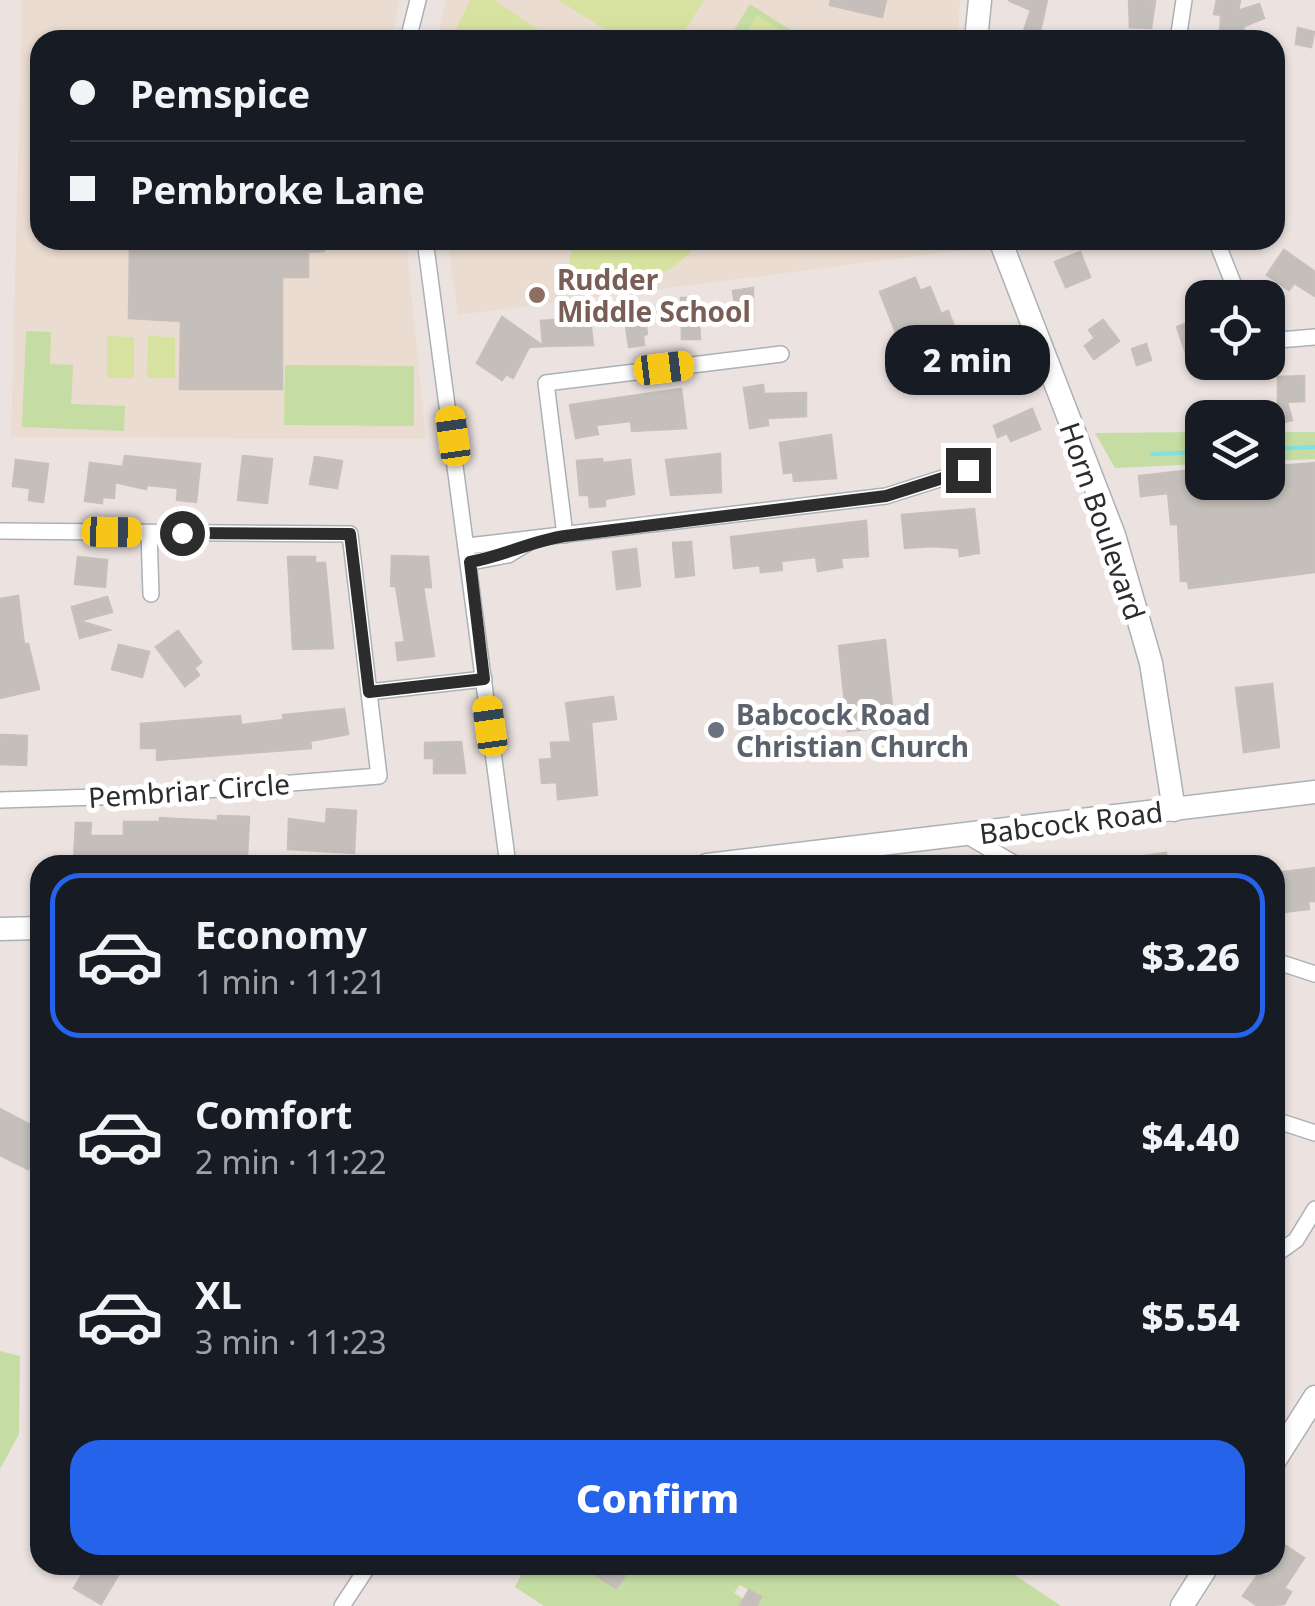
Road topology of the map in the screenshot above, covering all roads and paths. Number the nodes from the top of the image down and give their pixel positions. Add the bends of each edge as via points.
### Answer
1 (418, 0) edge
2 (980, 0) edge
3 (1184, 0) edge
4 (410, 30) edge
5 (977, 30) edge
6 (1180, 30) edge
7 (427, 250) edge
8 (1004, 250) edge
9 (1220, 250) edge
10 (1232, 280) edge
11 (1315, 337) edge
12 (1285, 339) edge
13 (781, 354) dead end
14 (968, 470) dead end
15 (0, 532) edge
16 (149, 533) junction
17 (565, 536) junction
18 (469, 554) junction
19 (151, 594) dead end
20 (484, 679) junction
21 (369, 692) junction
22 (1315, 792) edge
23 (0, 800) edge
24 (1174, 810) junction
25 (964, 834) junction
26 (507, 855) edge
27 (790, 855) edge
28 (1000, 855) edge
29 (30, 928) edge
30 (0, 929) edge
31 (1285, 964) edge
32 (1315, 974) edge
33 (1285, 1123) edge
34 (1315, 1133) edge
35 (1315, 1210) edge
36 (1285, 1247) edge
37 (1315, 1397) edge
38 (1285, 1444) edge
39 (362, 1575) edge
40 (1202, 1575) edge
41 (342, 1606) edge
42 (1182, 1606) edge

1 - 4 street
2 - 5 main road
3 - 6 street
7 - 18 street
8 - 24 main road, Horn Boulevard via 1114,535 1150,663
9 - 10 street
11 - 12 street
13 - 17 street via 546,383
14 - 17 street via 886,496
15 - 16 street
16 - 19 street
16 - 21 street via 350,534
17 - 18 street via 506,540
18 - 20 street
20 - 21 street
20 - 26 street
21 - 23 street, Pembriar Circle via 379,776
22 - 24 main road, Babcock Road
24 - 25 main road, Babcock Road
25 - 27 main road, Babcock Road
25 - 28 street
29 - 30 main road
31 - 32 street
33 - 34 street
35 - 36 street
37 - 38 main road
39 - 41 street
40 - 42 main road

